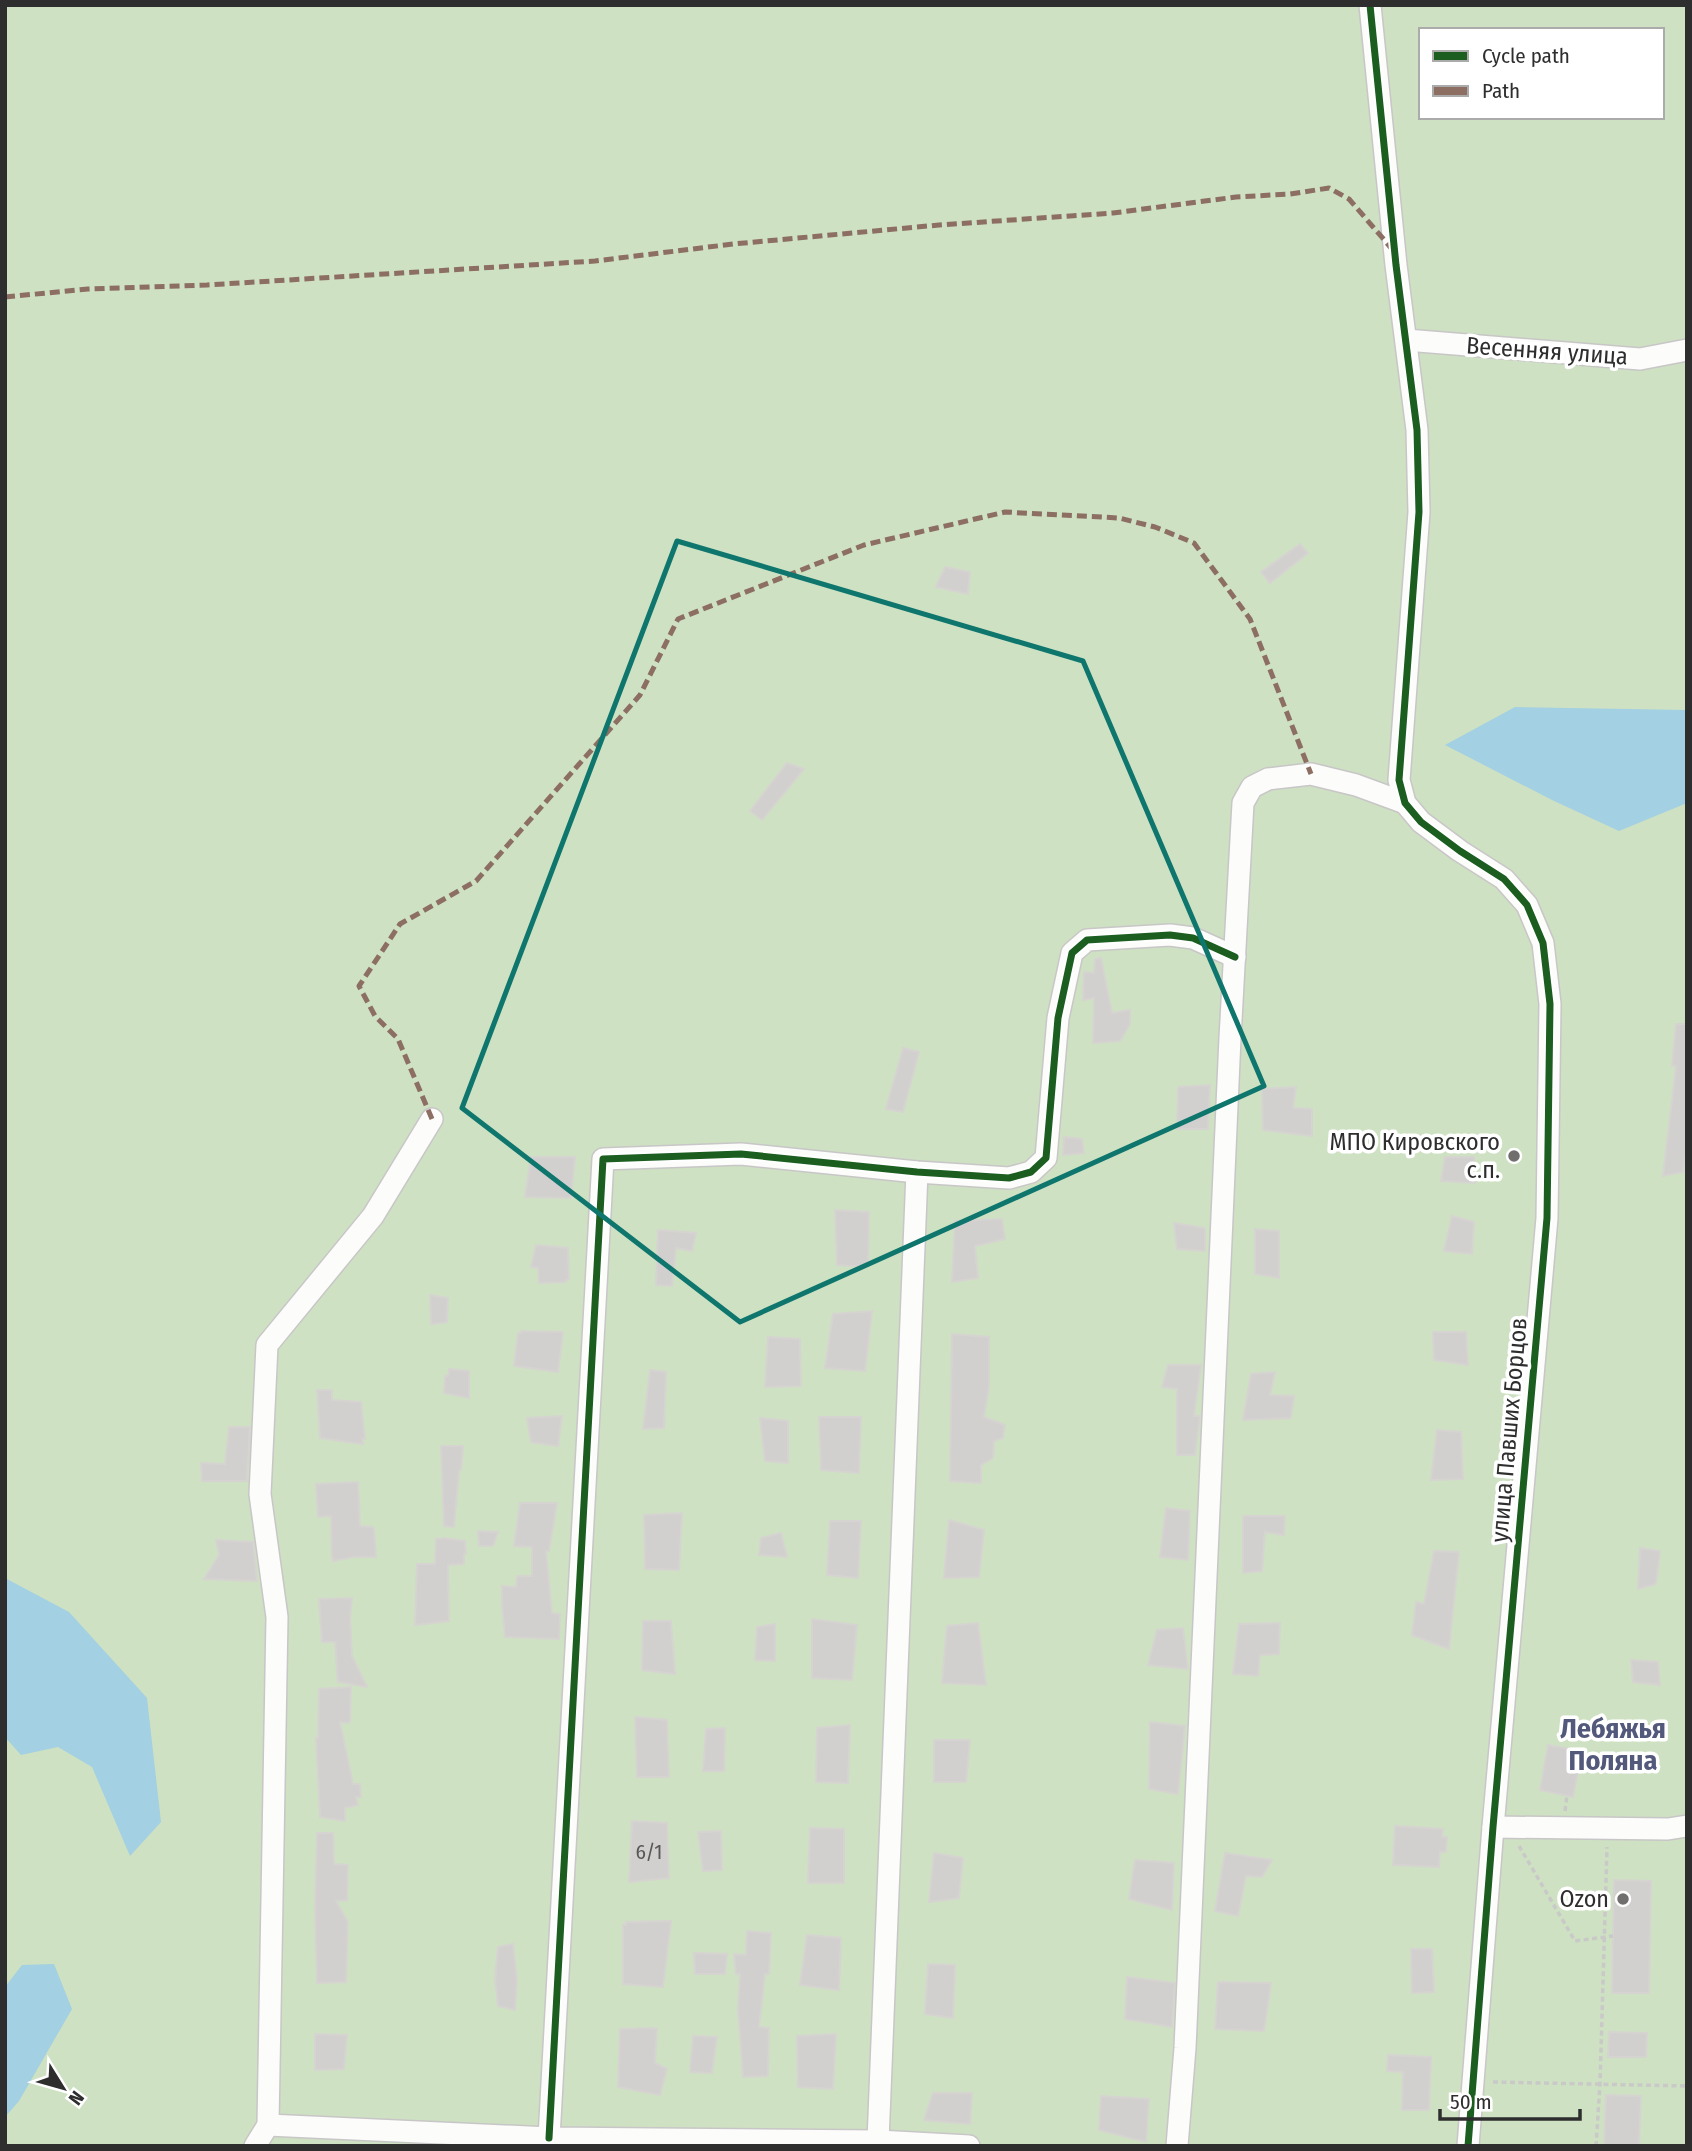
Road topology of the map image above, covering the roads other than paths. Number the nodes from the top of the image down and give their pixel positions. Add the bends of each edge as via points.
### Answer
1 (1370, 5) edge
2 (1406, 340) junction
3 (1687, 350) edge
4 (1405, 803) junction
5 (1235, 957) junction
6 (432, 1119) dead end
7 (917, 1172) junction
8 (1687, 1826) edge
9 (1500, 1827) junction
10 (268, 2125) junction
11 (549, 2138) junction
12 (487, 2141) edge
13 (878, 2141) junction
14 (255, 2146) edge
15 (969, 2146) edge
16 (1177, 2146) edge
17 (1468, 2146) edge

1 - 2 street
2 - 3 street, Весенняя улица via 1640,359
2 - 4 street, улица Павших Борцов via 1417,430 1419,512 1398,780
4 - 5 street via 1311,774 1268,779 1252,787 1243,803
4 - 9 street, улица Павших Борцов via 1421,821 1504,880 1527,905 1543,943 1550,1004 1547,1218
5 - 7 street via 1193,938 1170,934 1087,940 1072,953 1059,1018 1046,1158 1031,1172 1009,1178
5 - 16 street
6 - 10 street via 373,1216 267,1345 260,1493 277,1617
7 - 11 street via 741,1154 603,1159
7 - 13 street
8 - 9 street
9 - 17 street, улица Павших Борцов
10 - 12 street
10 - 14 street
11 - 12 street
11 - 13 street
13 - 15 street

